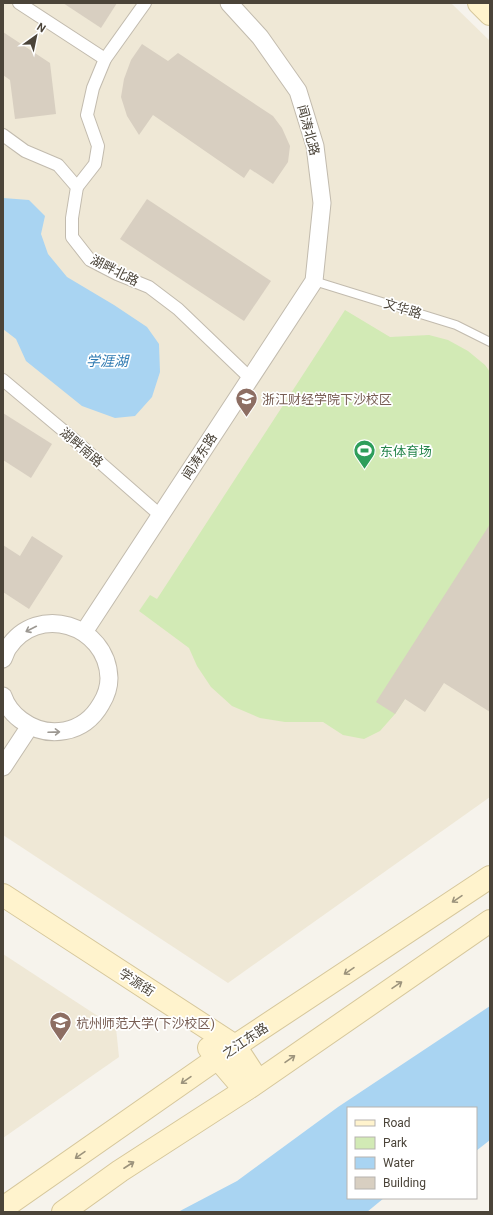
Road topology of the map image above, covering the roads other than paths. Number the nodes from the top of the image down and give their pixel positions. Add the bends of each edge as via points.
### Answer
1 (19, 3) edge
2 (145, 3) edge
3 (229, 3) edge
4 (479, 3) edge
5 (490, 14) edge
6 (105, 59) junction
7 (3, 135) edge
8 (78, 187) junction
9 (314, 281) junction
10 (490, 342) edge
11 (250, 378) junction
12 (3, 380) edge
13 (160, 516) junction
14 (84, 632) junction
15 (5, 650) edge
16 (3, 696) edge
17 (30, 726) junction
18 (3, 767) edge
19 (490, 877) edge
20 (3, 895) edge
21 (3, 911) edge
22 (490, 921) edge
23 (227, 1052) junction
24 (252, 1086) junction
25 (3, 1208) edge
26 (62, 1212) edge

1 - 6 street
2 - 6 street
3 - 9 street, 闻涛北路 via 260,37 298,91 315,146 322,203
4 - 5 main road
6 - 8 street via 93,88 87,115 98,146 95,164
7 - 8 street via 25,151 58,165
8 - 11 street, 湖畔北路 via 72,218 72,237 90,260 149,287 178,309
9 - 10 lane, 文华路 via 456,325
9 - 11 street, 闻涛东路
11 - 13 street, 闻涛东路
12 - 13 street, 湖畔南路 via 71,436
13 - 14 street, 闻涛东路
14 -> 15 street via 68,625 51,623 34,626
17 -> 14 street via 47,732 65,731 82,725 96,713 105,697 109,679 106,661 97,645
16 - 17 street via 15,716
17 - 18 street
19 -> 23 main road, 之江东路
20 - 23 main road, 学源街
21 - 23 main road via 200,1038
24 -> 22 main road
23 - 24 main road, 学源街
23 -> 25 main road, 之江东路
26 -> 24 main road via 120,1170

